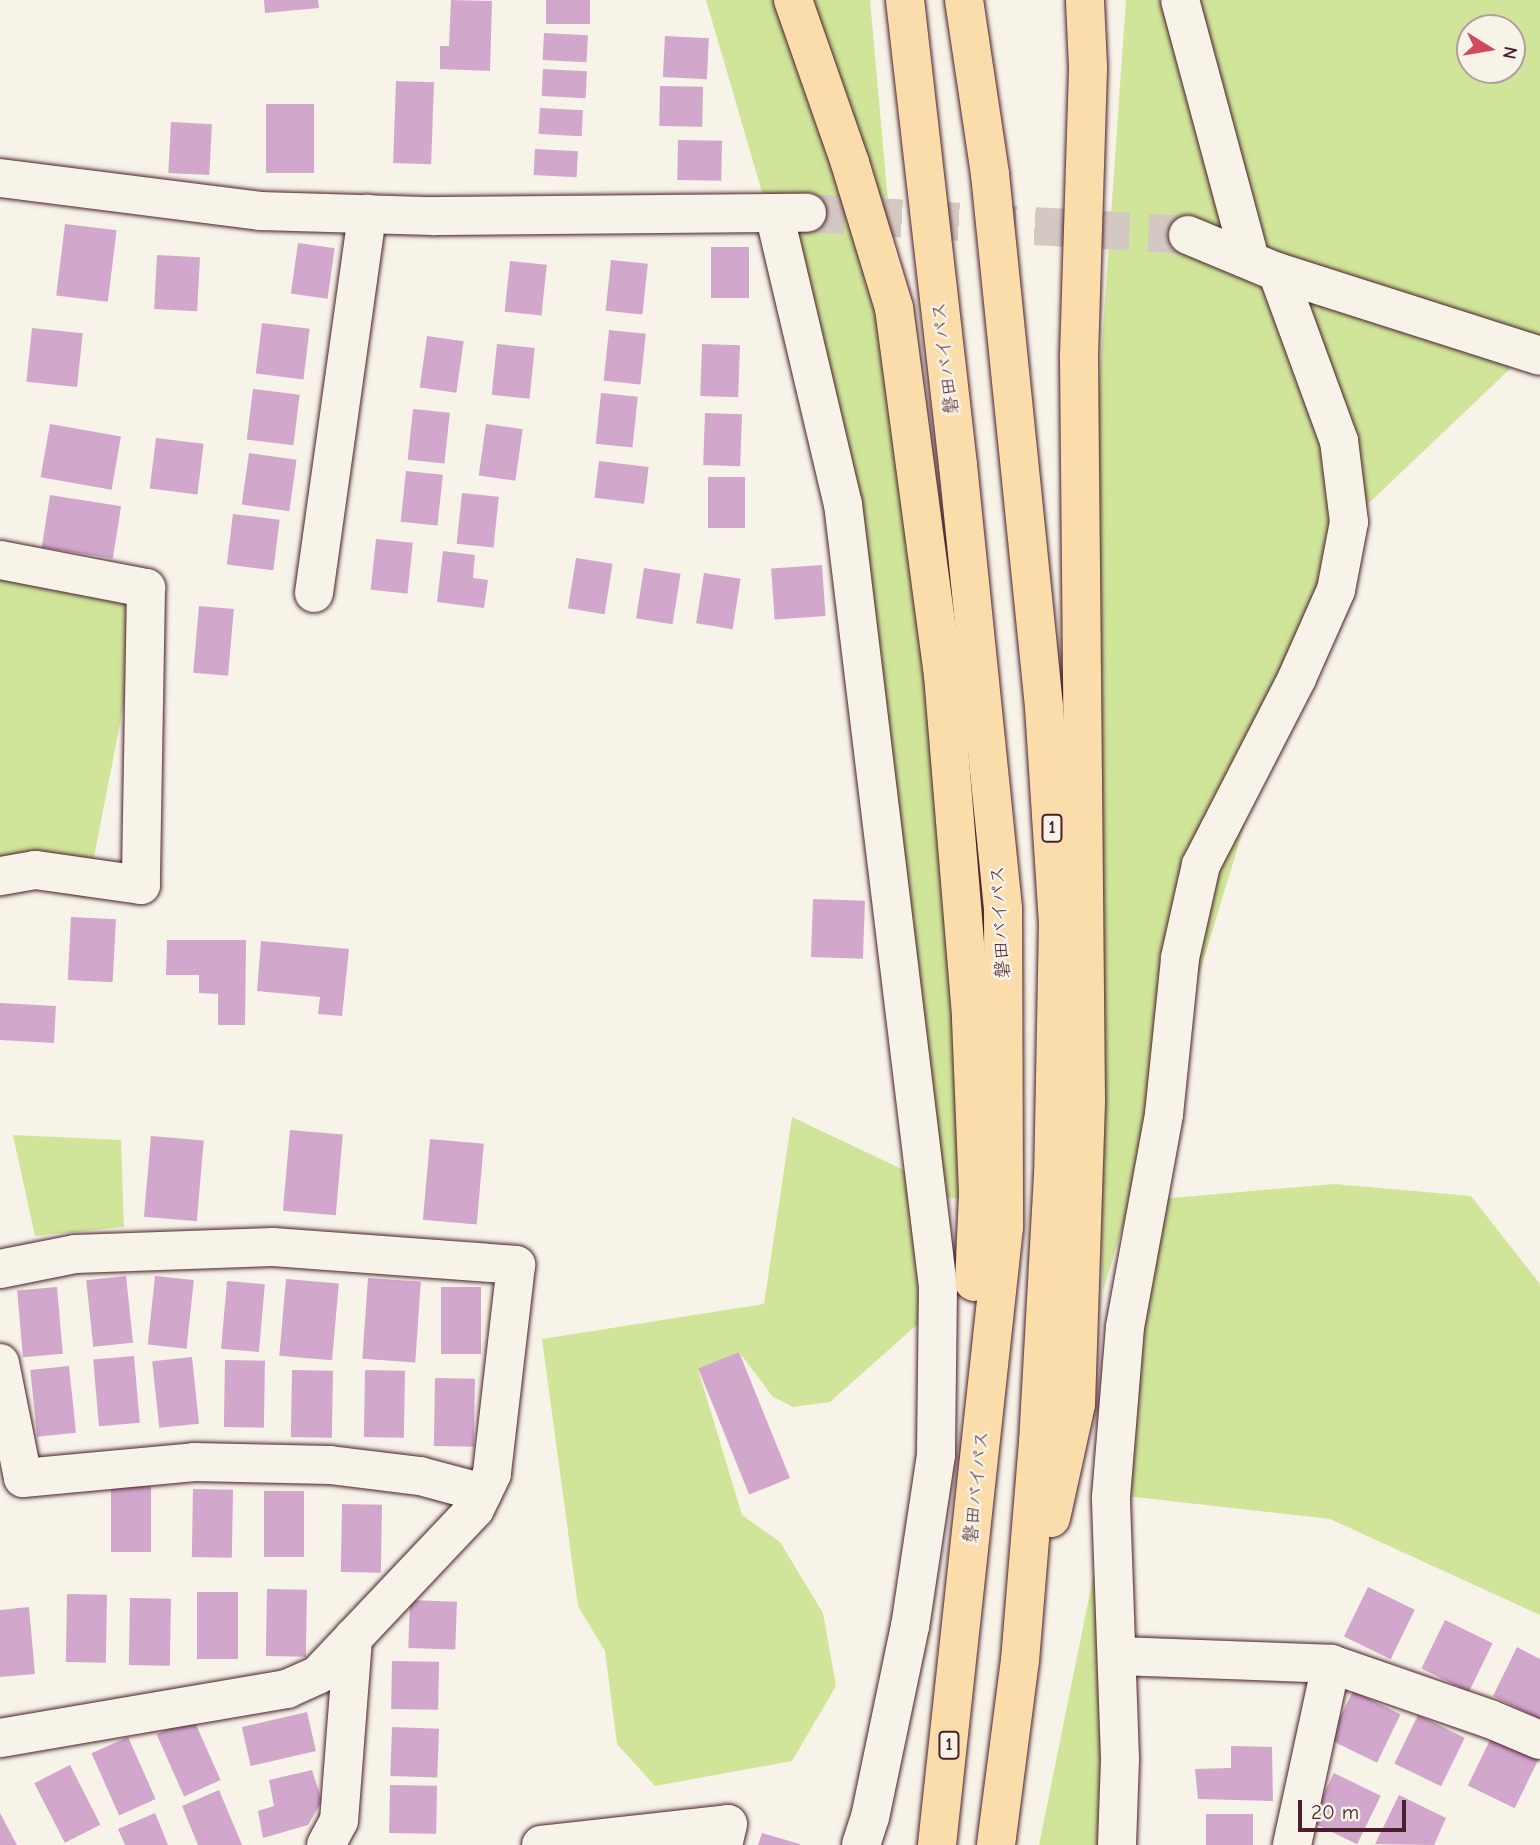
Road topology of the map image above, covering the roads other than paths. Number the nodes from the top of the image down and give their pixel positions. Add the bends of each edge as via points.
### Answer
1 (793, 0) edge
2 (905, 0) edge
3 (964, 0) edge
4 (1085, 0) edge
5 (1181, 0) edge
6 (0, 178) edge
7 (367, 214) junction
8 (1188, 235) tunnel mouth
9 (1264, 266) junction
10 (1540, 356) edge
11 (0, 560) edge
12 (314, 593) dead end
13 (0, 876) edge
14 (0, 1269) edge
15 (0, 1363) edge
16 (482, 1493) junction
17 (353, 1637) junction
18 (961, 1645) junction
19 (1117, 1656) junction
20 (1020, 1660) junction
21 (1331, 1664) junction
22 (0, 1738) edge
23 (1540, 1740) edge
24 (326, 1845) edge
25 (541, 1845) edge
26 (723, 1845) edge
27 (861, 1845) edge
28 (937, 1845) edge
29 (996, 1845) edge
30 (1117, 1845) edge
31 (1292, 1845) edge

1 - 18 highway via 894,308 943,675 971,1019 978,1194
2 - 18 highway, 磐田バイパス / 1 via 1003,909 1004,1227
3 - 20 highway, 1 via 990,174 1044,707 1058,922 1053,1175
4 - 20 highway via 1088,67 1079,356 1086,1100 1076,1404
5 - 9 street
6 - 7 street via 260,211
7 - 12 street
7 - 27 street via 791,213 844,505 938,1287 936,1455 910,1626
8 - 9 street
9 - 10 street
9 - 19 street via 1339,441 1349,522 1336,590 1292,688 1201,865 1180,958 1164,1114 1124,1340 1111,1497
11 - 13 street via 146,588 141,885 35,870
14 - 16 street via 75,1254 273,1248 516,1265 492,1474
15 - 16 street via 23,1478 194,1462 330,1465 420,1476
16 - 17 street via 475,1509
17 - 22 street via 318,1675 287,1689
17 - 24 street via 339,1821
18 - 28 highway, 磐田バイパス / 1
19 - 21 street
19 - 30 street via 1121,1759
20 - 29 highway, 1
21 - 23 street
21 - 31 street
25 - 26 street via 728,1825

